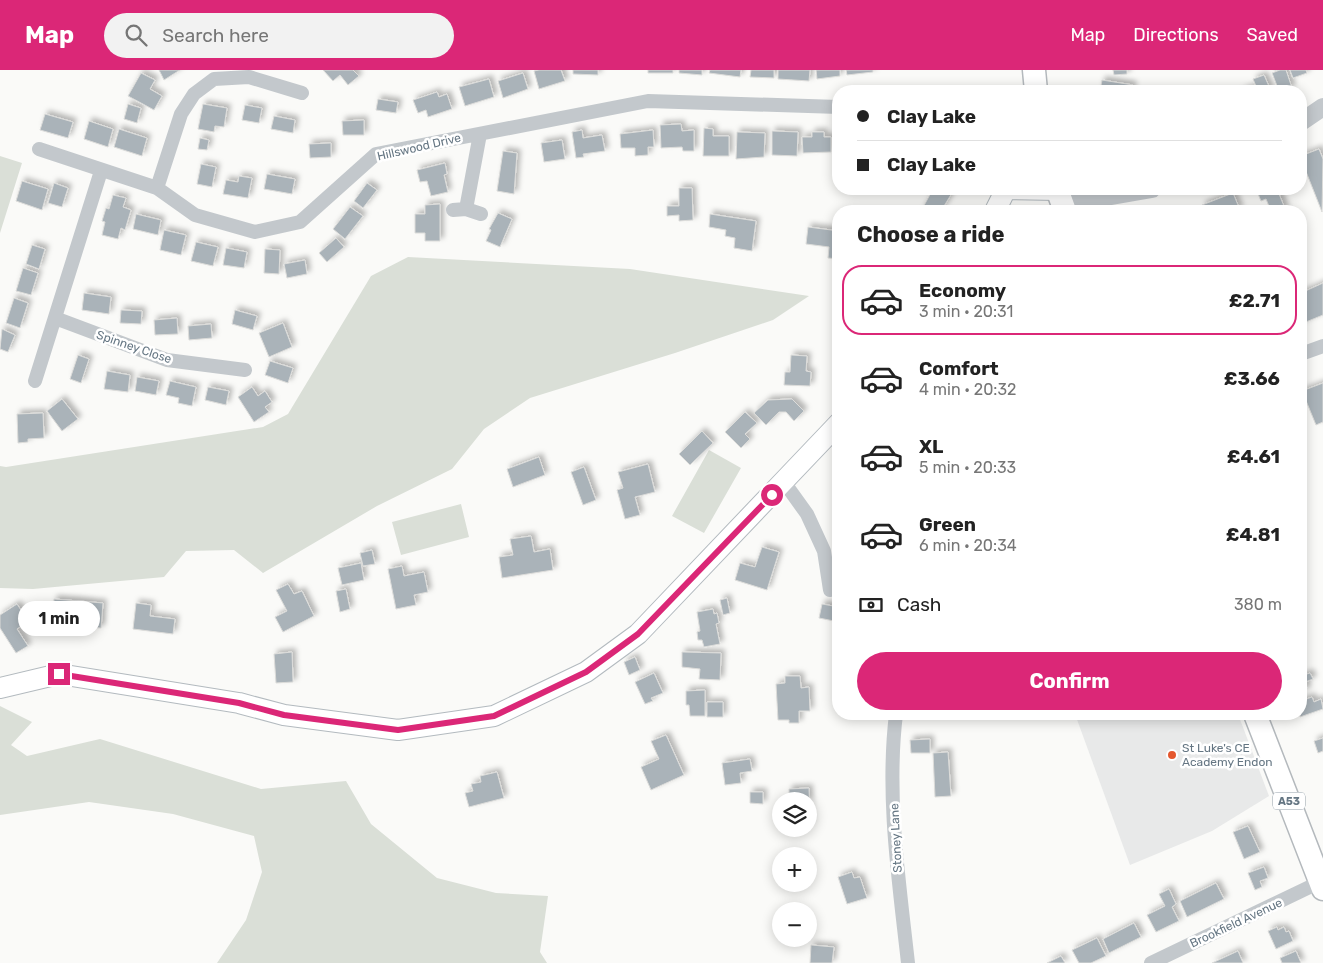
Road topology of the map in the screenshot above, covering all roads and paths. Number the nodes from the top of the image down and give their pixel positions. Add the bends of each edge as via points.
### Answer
1 (1034, 70) edge
2 (213, 74) edge
3 (1035, 85) edge
4 (302, 93) dead end
5 (832, 107) edge
6 (1323, 107) edge
7 (1307, 118) edge
8 (480, 134) junction
9 (39, 149) dead end
10 (101, 171) junction
11 (157, 188) junction
12 (1046, 195) edge
13 (1118, 195) edge
14 (1060, 197) edge
15 (481, 214) dead end
16 (55, 318) junction
17 (1323, 346) edge
18 (1307, 352) edge
19 (245, 370) dead end
20 (35, 381) dead end
21 (832, 431) edge
22 (784, 482) junction
23 (830, 590) dead end
24 (0, 688) edge
25 (895, 720) edge
26 (1258, 720) edge
27 (1322, 886) edge
28 (908, 963) edge
29 (1151, 963) edge

1 - 3 highway
2 - 4 street via 249,77
2 - 11 street via 181,114
5 - 8 street, Hillswood Drive via 648,101
6 - 7 street
8 - 11 street, Hillswood Drive via 376,154 300,222 255,232 195,215
8 - 15 street via 459,209
9 - 10 street, Hillswood Drive
10 - 11 street, Hillswood Drive
10 - 16 street
12 - 14 main road
13 - 14 street
16 - 19 street, Spinney Close via 167,360
16 - 20 street
17 - 18 street
21 - 22 main road
22 - 23 street via 807,514 824,551
22 - 24 main road via 638,634 586,672 494,716 398,730 284,715 239,703 59,674
25 - 28 street, Stoney Lane via 891,752 898,875
26 - 27 highway, A53
27 - 29 street, Brookfield Avenue

